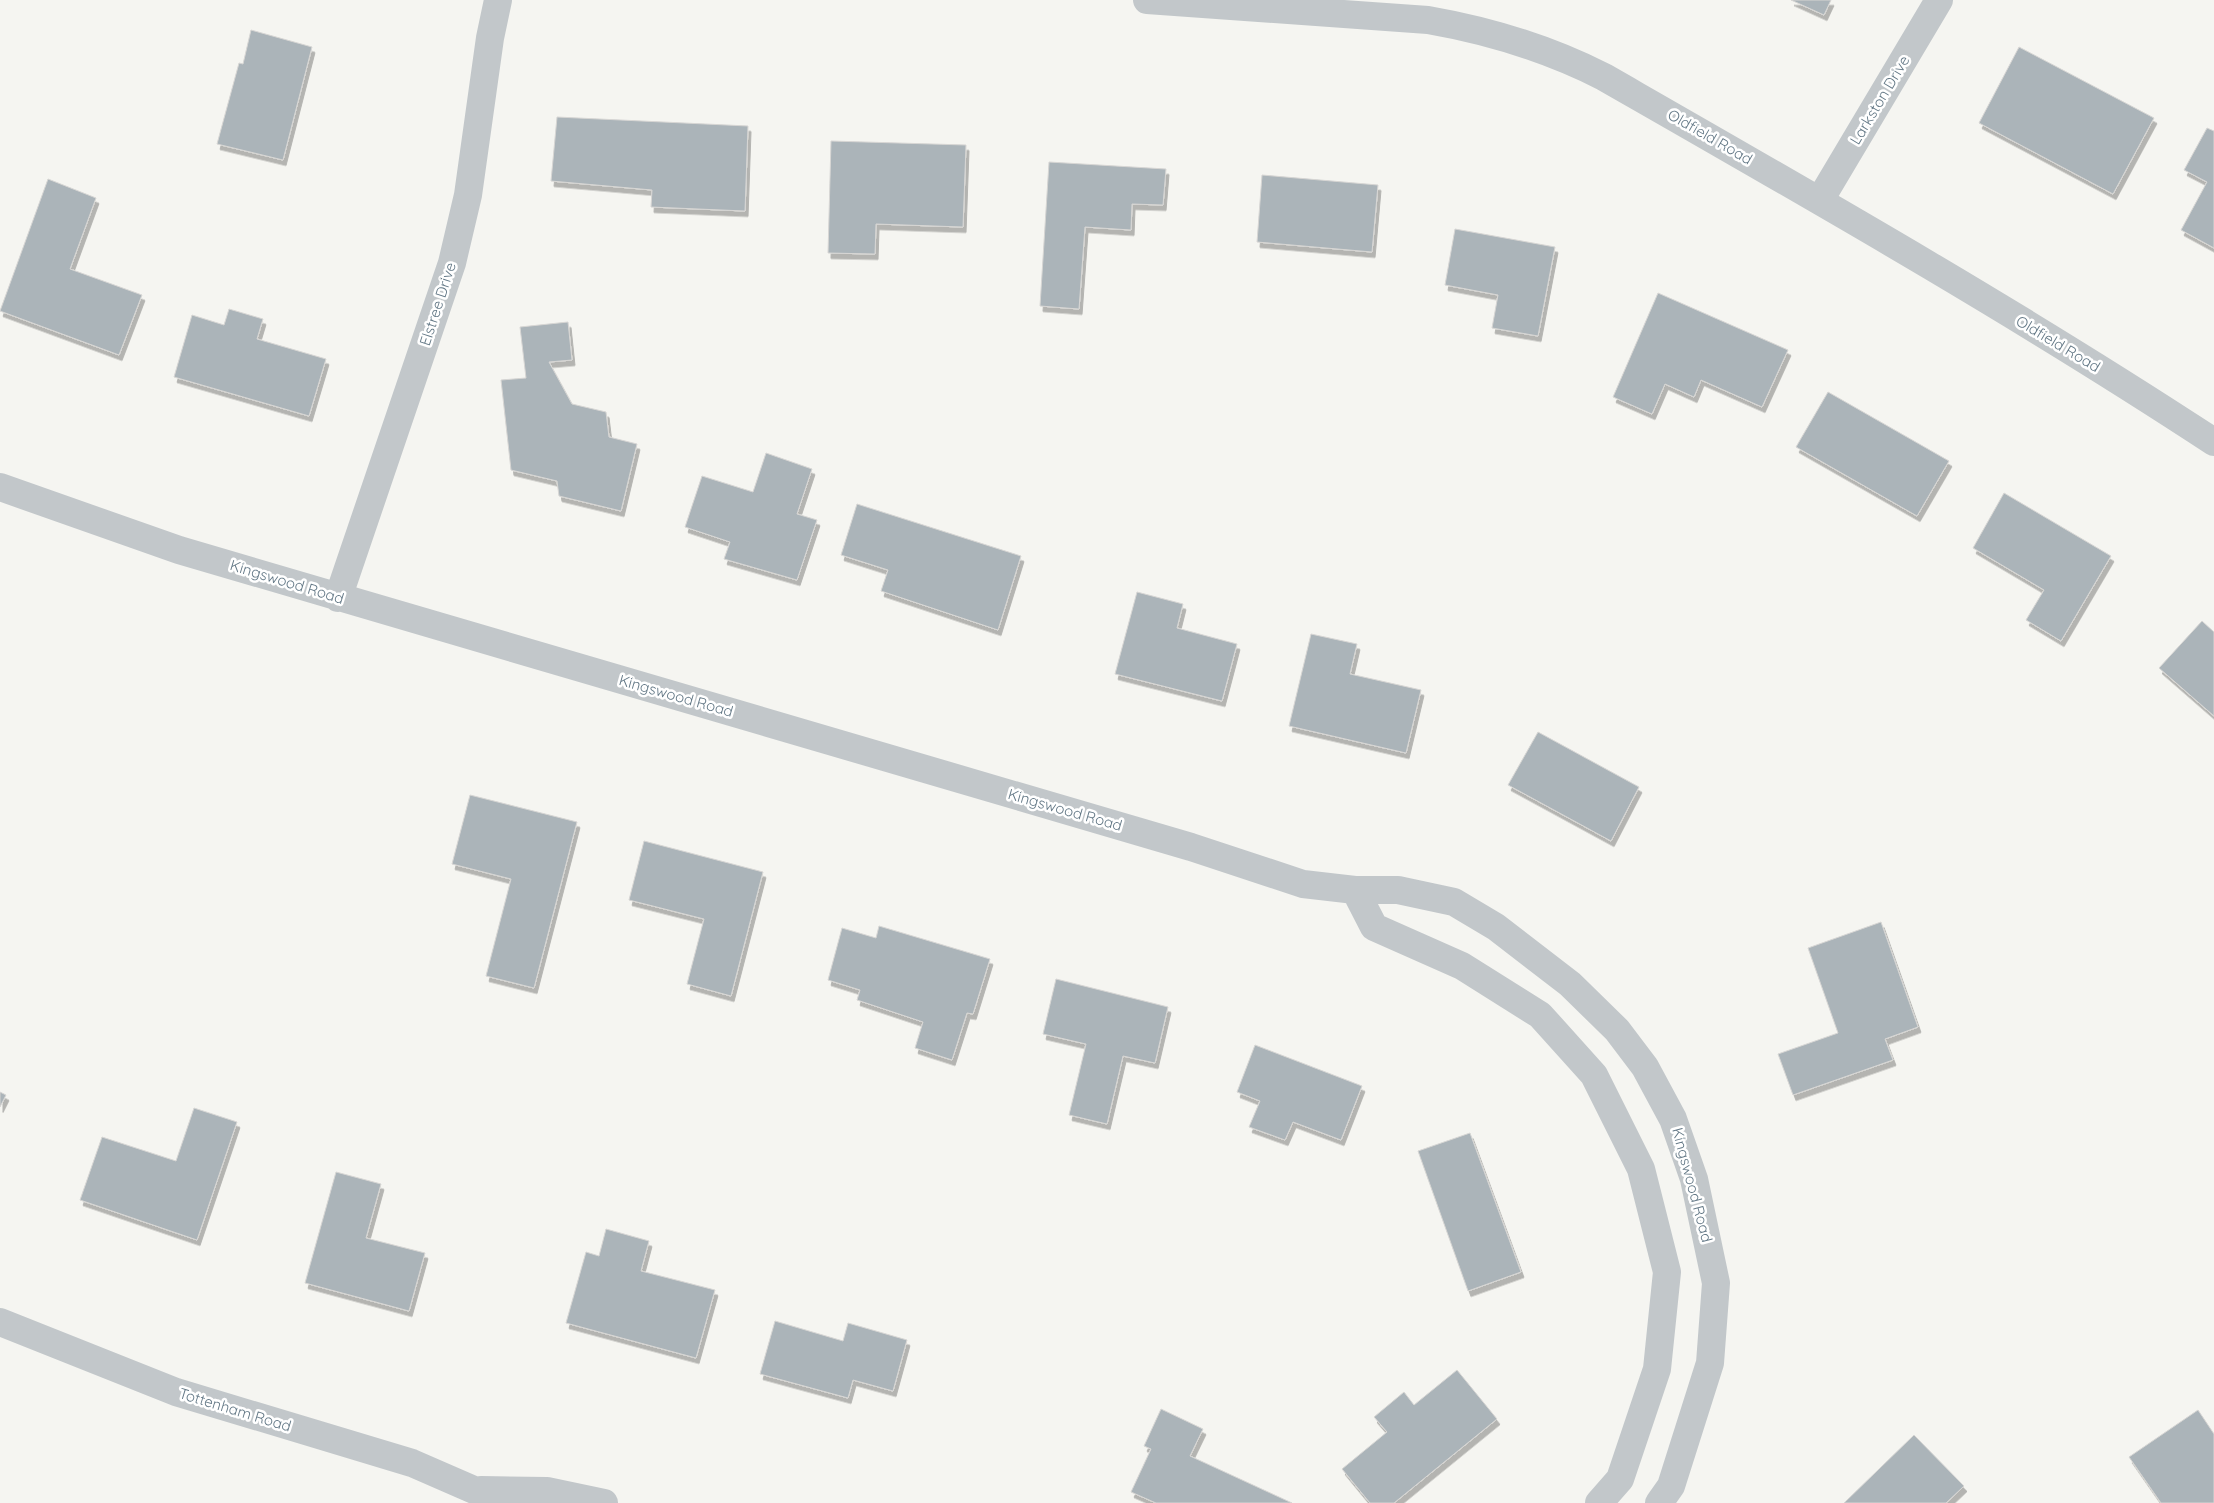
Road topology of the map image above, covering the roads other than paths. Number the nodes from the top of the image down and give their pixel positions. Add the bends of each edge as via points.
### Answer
1 (498, 0) edge
2 (1147, 0) edge
3 (1939, 0) edge
4 (1820, 200) junction
5 (2214, 442) edge
6 (0, 487) edge
7 (338, 598) junction
8 (1355, 890) junction
9 (0, 1322) edge
10 (472, 1490) junction
11 (504, 1503) edge
12 (604, 1503) edge
13 (1599, 1503) edge
14 (1659, 1503) edge

1 - 7 street, Elstree Drive via 468,194 452,263
2 - 4 street, Oldfield Road via 1428,20 1534,46 1604,77
3 - 4 street, Larkston Drive
4 - 5 street, Oldfield Road
6 - 7 street, Kingswood Road via 179,550
7 - 8 street, Kingswood Road via 1182,844 1303,884
8 - 13 street via 1374,926 1462,966 1540,1015 1594,1075 1641,1169 1667,1272 1656,1369 1620,1479
8 - 14 street, Kingswood Road via 1398,890 1454,902 1496,927 1570,984 1617,1030 1645,1067 1673,1119 1694,1179 1716,1283 1710,1363 1671,1486
9 - 10 street, Tottenham Road via 176,1392 412,1463
10 - 11 street, Tottenham Road
10 - 12 street, Tottenham Road via 547,1492

